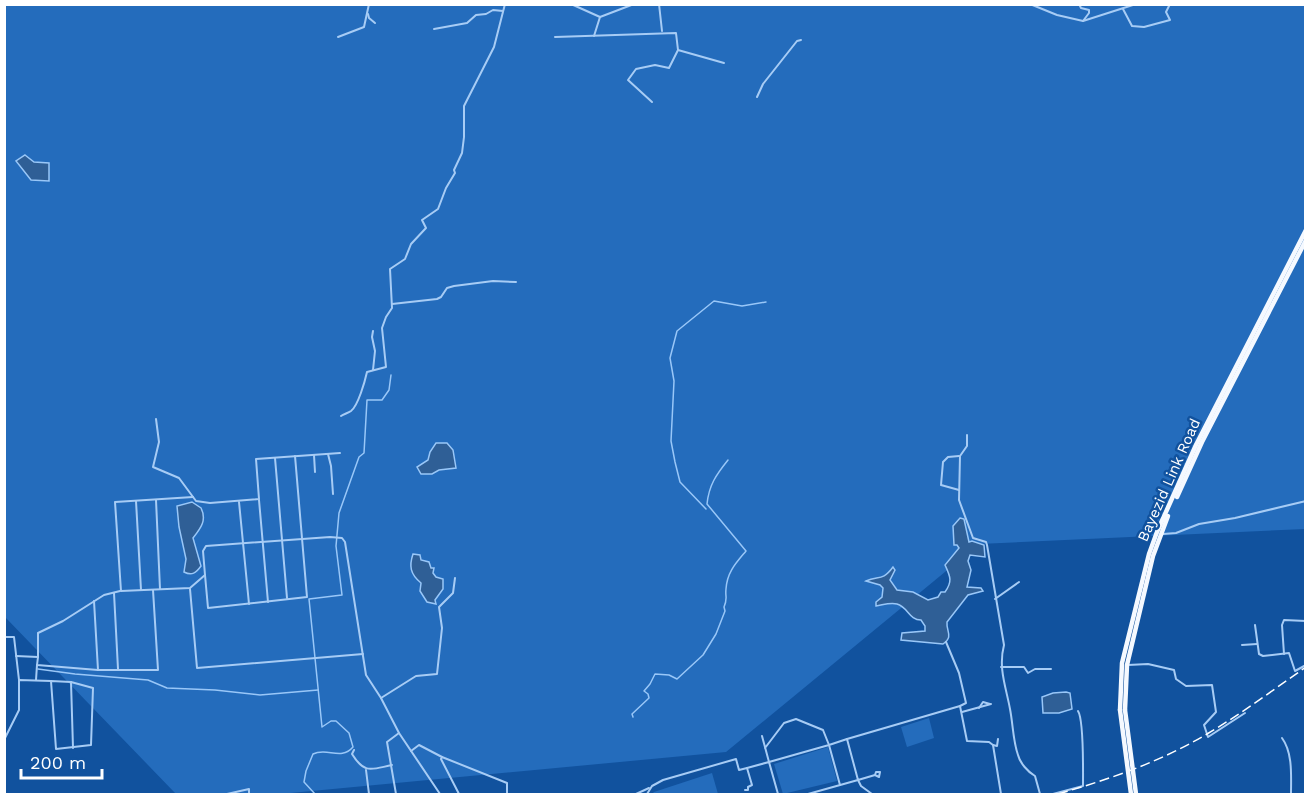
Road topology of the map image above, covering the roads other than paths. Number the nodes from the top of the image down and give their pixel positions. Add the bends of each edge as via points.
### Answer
1 (369, 4) edge
2 (505, 4) edge
3 (659, 4) edge
4 (709, 4) edge
5 (725, 4) edge
6 (1030, 4) edge
7 (1079, 4) edge
8 (1136, 4) edge
9 (1170, 4) edge
10 (572, 5) edge
11 (631, 5) edge
12 (1123, 9) junction
13 (368, 11) junction
14 (503, 11) junction
15 (600, 16) junction
16 (1083, 21) junction
17 (375, 23) dead end
18 (434, 29) dead end
19 (663, 33) junction
20 (594, 36) junction
21 (338, 37) dead end
22 (555, 37) dead end
23 (801, 40) dead end
24 (678, 50) junction
25 (724, 63) dead end
26 (757, 96) dead end
27 (652, 102) dead end
28 (1305, 230) edge
29 (1305, 240) edge
30 (516, 282) dead end
31 (392, 304) junction
32 (1257, 328) junction
33 (373, 331) dead end
34 (373, 370) junction
35 (341, 416) dead end
36 (156, 419) dead end
37 (967, 435) dead end
38 (340, 453) dead end
39 (1195, 453) junction
40 (328, 454) junction
41 (314, 455) junction
42 (295, 456) junction
43 (960, 456) junction
44 (275, 458) junction
45 (315, 472) dead end
46 (959, 490) junction
47 (333, 494) dead end
48 (193, 497) junction
49 (259, 499) junction
50 (156, 500) junction
51 (136, 501) junction
52 (238, 501) junction
53 (1305, 501) edge
54 (1160, 533) junction
55 (302, 539) junction
56 (284, 541) junction
57 (263, 542) junction
58 (243, 544) junction
59 (205, 575) junction
60 (455, 578) dead end
61 (1019, 582) dead end
62 (190, 588) junction
63 (141, 590) junction
64 (153, 590) junction
65 (160, 590) junction
66 (121, 591) junction
67 (114, 593) junction
68 (995, 599) junction
69 (288, 600) junction
70 (94, 601) junction
71 (268, 602) junction
72 (249, 604) junction
73 (1305, 621) edge
74 (1255, 625) dead end
75 (4, 637) edge
76 (946, 642) dead end
77 (1258, 644) junction
78 (1242, 645) dead end
79 (363, 654) junction
80 (1284, 654) junction
81 (16, 656) junction
82 (38, 657) junction
83 (37, 665) junction
84 (1126, 665) junction
85 (1305, 665) edge
86 (1001, 667) junction
87 (118, 669) junction
88 (1051, 669) dead end
89 (98, 670) junction
90 (19, 680) junction
91 (36, 680) junction
92 (51, 681) junction
93 (72, 682) junction
94 (381, 698) junction
95 (960, 706) junction
96 (979, 708) dead end
97 (1122, 710) junction
98 (1078, 711) dead end
99 (962, 712) junction
100 (1245, 713) dead end
101 (399, 733) junction
102 (762, 736) dead end
103 (1282, 738) dead end
104 (847, 739) junction
105 (998, 739) dead end
106 (4, 740) edge
107 (829, 745) junction
108 (993, 745) junction
109 (73, 748) junction
110 (765, 748) junction
111 (354, 750) dead end
112 (411, 750) junction
113 (442, 758) junction
114 (768, 762) junction
115 (392, 765) junction
116 (747, 768) junction
117 (366, 770) junction
118 (875, 775) dead end
119 (858, 780) junction
120 (840, 785) junction
121 (652, 786) junction
122 (745, 790) dead end
123 (227, 795) edge
124 (249, 795) edge
125 (369, 795) edge
126 (396, 795) edge
127 (440, 795) edge
128 (459, 795) edge
129 (507, 795) edge
130 (636, 795) edge
131 (647, 795) edge
132 (778, 795) edge
133 (808, 795) edge
134 (872, 795) edge
135 (1001, 795) edge
136 (1040, 795) edge
137 (1053, 795) edge
138 (1131, 795) edge
139 (1136, 795) edge
140 (1291, 795) edge

1 - 13 street
2 - 14 street
3 - 19 street
4 - 5 street
6 - 16 street
7 - 16 street via 1089,9
8 - 12 street
9 - 12 street via 1166,12 1170,20 1144,27 1132,26
10 - 15 street
11 - 15 street
12 - 16 street
13 - 17 street
13 - 21 street via 364,27
14 - 18 street via 493,10 476,15 467,23
14 - 31 street via 494,47 464,106 462,153 455,173 438,208 422,220 426,228 411,244 405,259 390,269
15 - 20 street
19 - 20 street
19 - 24 street via 676,33
20 - 22 street
23 - 26 street
24 - 25 street
24 - 27 street via 669,68 655,65 636,69 628,80
28 - 32 main road, Bayezid Link Road
29 - 32 main road, Bayezid Link Road
30 - 31 street via 454,286 437,299
31 - 34 street via 382,328 386,367
32 - 39 main road, Bayezid Link Road
32 - 39 main road, Bayezid Link Road
33 - 34 street
34 - 35 street via 367,372 351,411
36 - 48 street via 159,442 153,467 179,478
37 - 43 street via 967,446
38 - 40 street
39 - 54 main road, Bayezid Link Road
39 - 97 main road, Bayezid Link Road via 1149,554 1122,663
40 - 41 street
40 - 47 street
41 - 42 street
41 - 45 street
42 - 44 street
42 - 55 street
43 - 46 street
43 - 46 street via 943,462 941,479 941,485
44 - 49 street via 256,459
44 - 56 street
46 - 68 street via 972,537 986,542
48 - 50 street
48 - 52 street via 210,504
49 - 52 street
49 - 57 street
50 - 51 street
50 - 65 street
51 - 63 street
51 - 66 street via 115,502
52 - 58 street
53 - 54 street via 1199,524 1169,535
54 - 84 main road, Bayezid Link Road
55 - 56 street
55 - 69 street via 307,597
55 - 79 street via 330,537 345,542
56 - 57 street
56 - 69 street
57 - 58 street
57 - 71 street
58 - 59 street via 206,546
58 - 72 street
59 - 62 street
59 - 72 street via 208,608
60 - 94 street via 453,593 440,607 442,628 436,674 416,675
61 - 68 street
62 - 65 street
62 - 79 street via 197,668
63 - 64 street
63 - 66 street
64 - 65 street
64 - 87 street via 158,670
66 - 67 street
67 - 70 street
67 - 87 street
68 - 86 street via 1004,645
69 - 71 street
70 - 82 street via 38,633
70 - 89 street
71 - 72 street
73 - 80 street via 1284,620
74 - 77 street
75 - 81 street via 14,637
76 - 95 street via 966,703
77 - 78 street
77 - 80 street via 1263,656
79 - 94 street via 366,675
80 - 85 street via 1289,653 1295,671
81 - 82 street
81 - 90 street
82 - 83 street
83 - 89 street
83 - 91 street
84 - 97 main road, Bayezid Link Road
84 - 100 street via 1148,664 1174,670 1176,679 1186,686 1212,685 1216,712 1204,725 1208,737
86 - 88 street via 1024,667 1028,673
86 - 136 street via 1018,757 1035,776
87 - 89 street
90 - 91 street
90 - 106 street via 19,710
91 - 92 street
92 - 93 street
92 - 109 street via 56,749
93 - 109 street
93 - 109 street via 93,688 91,745
94 - 101 street
95 - 99 street
95 - 104 street
96 - 99 street
97 - 138 main road, Bayezid Link Road, bridge
97 - 139 main road, Bayezid Link Road, bridge
98 - 137 street via 1083,786
99 - 108 street via 967,741
101 - 112 street
101 - 115 street via 387,742
102 - 110 street
103 - 140 street via 1289,754
104 - 107 street
104 - 119 street
105 - 108 street via 999,746
107 - 110 street via 823,730 796,719 784,723
107 - 114 street
107 - 120 street
108 - 135 street
110 - 114 street
111 - 117 street via 352,754
112 - 113 street via 419,744
112 - 127 street
113 - 128 street
113 - 129 street via 507,783
114 - 116 street
114 - 132 street
115 - 117 street
115 - 126 street
116 - 121 street via 740,770 735,759
116 - 122 street via 752,785
117 - 125 street
118 - 119 street
119 - 120 street
119 - 134 street
120 - 133 street
121 - 130 street
121 - 131 street
123 - 124 street via 249,789

